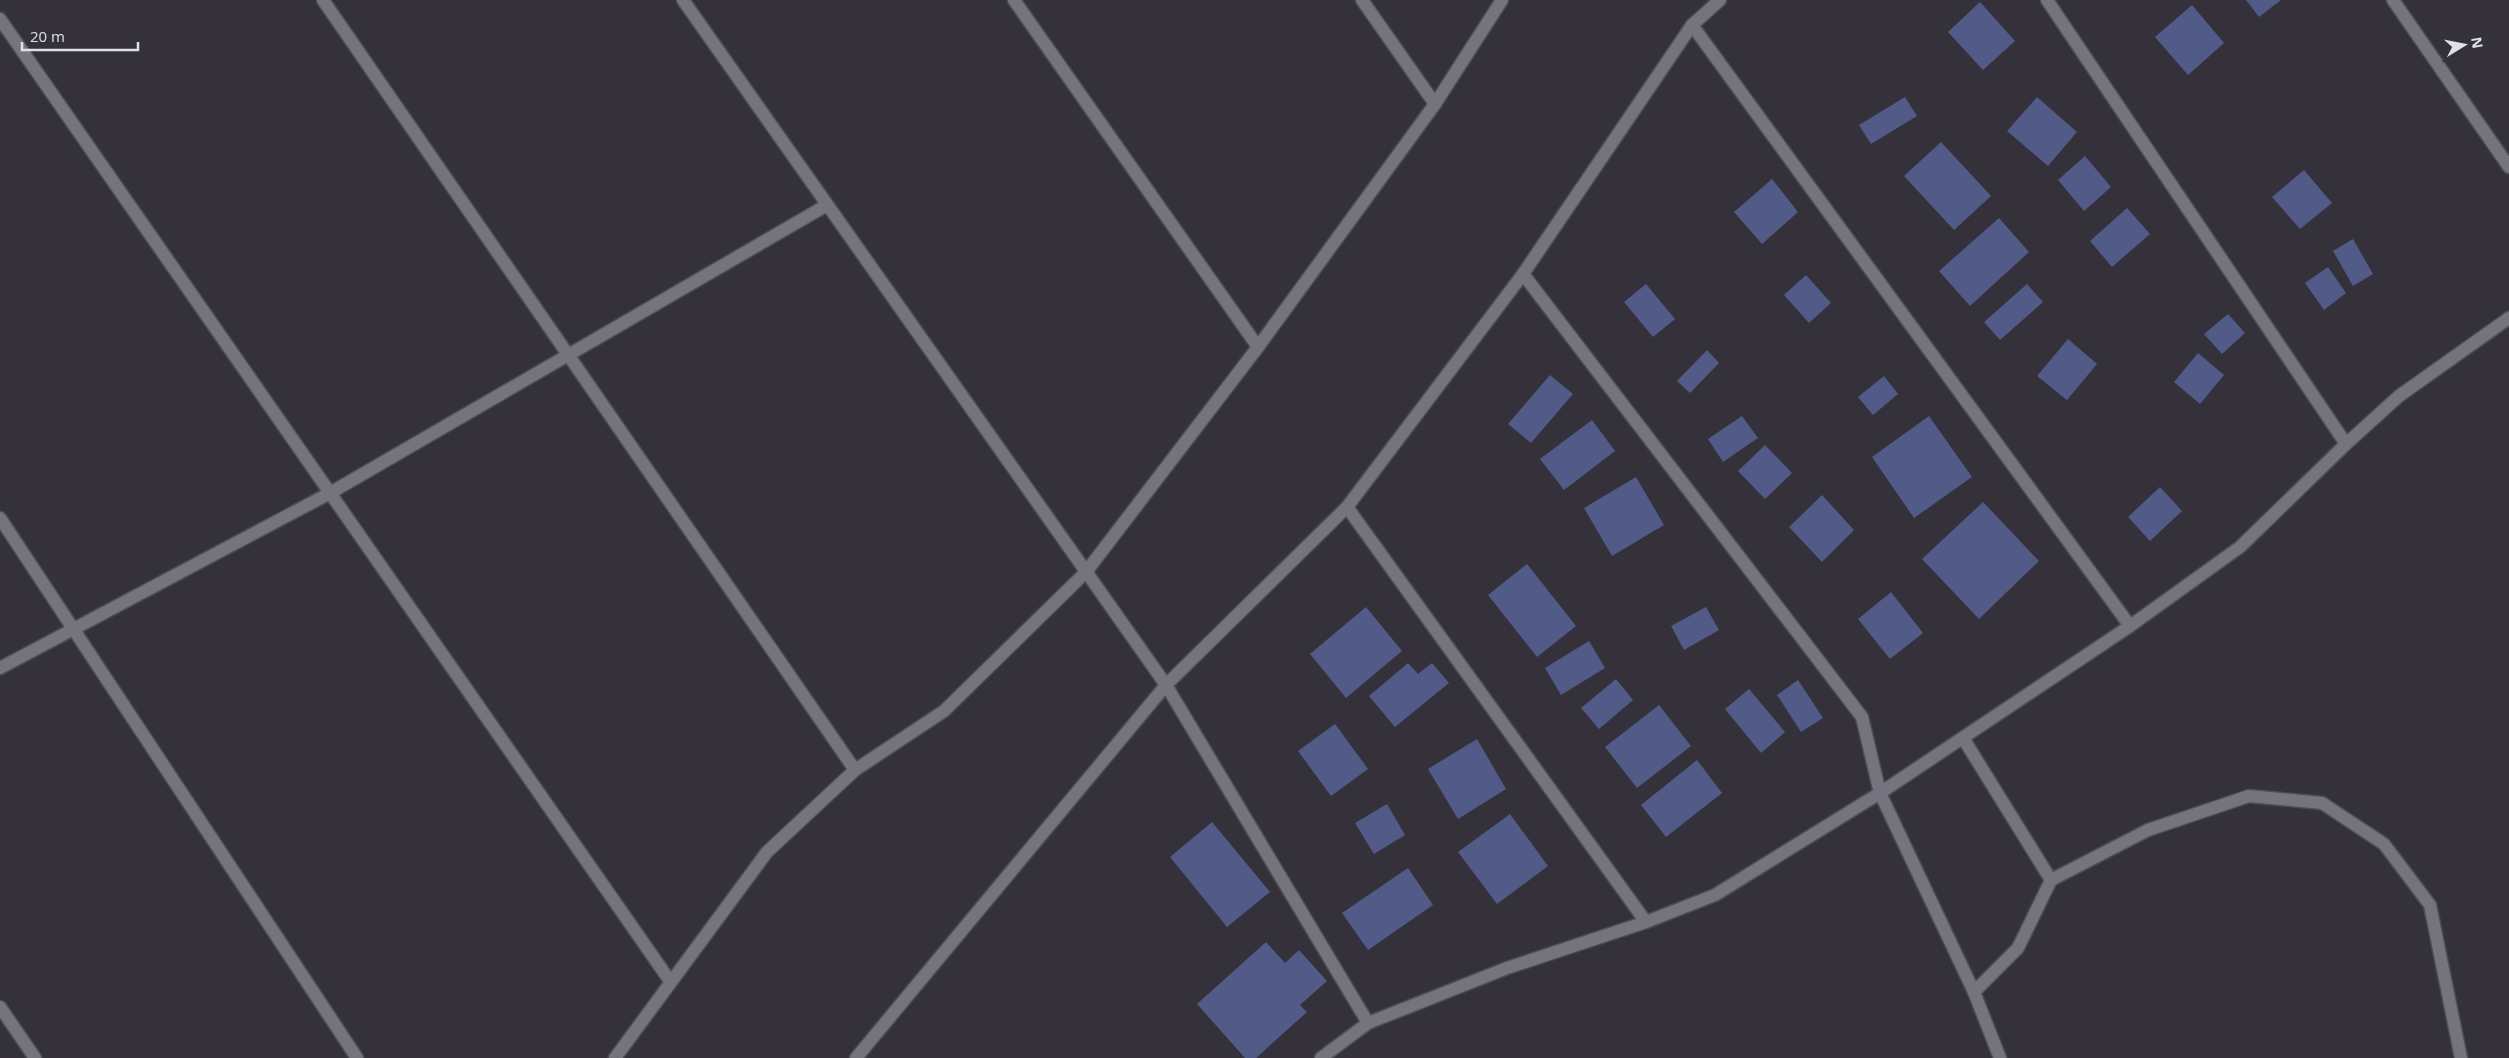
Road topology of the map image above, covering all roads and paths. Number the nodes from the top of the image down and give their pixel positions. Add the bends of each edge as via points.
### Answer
1 (323, 0) edge
2 (683, 0) edge
3 (1014, 0) edge
4 (1362, 0) edge
5 (1502, 0) edge
6 (1720, 0) edge
7 (2047, 0) edge
8 (2392, 0) edge
9 (0, 20) edge
10 (1692, 24) junction
11 (1435, 104) junction
12 (2509, 167) edge
13 (827, 205) junction
14 (1523, 274) junction
15 (2509, 318) edge
16 (1258, 347) junction
17 (568, 354) junction
18 (2346, 444) junction
19 (330, 493) junction
20 (1347, 507) junction
21 (0, 518) edge
22 (1086, 572) junction
23 (2130, 626) junction
24 (74, 630) junction
25 (0, 668) edge
26 (1166, 685) junction
27 (1963, 738) junction
28 (855, 770) junction
29 (1880, 793) junction
30 (2051, 880) junction
31 (1646, 922) junction
32 (670, 981) junction
33 (1974, 992) junction
34 (0, 1007) edge
35 (1368, 1023) junction
36 (35, 1058) edge
37 (357, 1058) edge
38 (615, 1058) edge
39 (856, 1058) edge
40 (1321, 1058) edge
41 (2000, 1058) edge
42 (2461, 1058) edge

1 - 17 street
2 - 13 street
3 - 16 street
4 - 11 street
5 - 11 street
6 - 10 street
7 - 18 street
8 - 12 street
9 - 19 street
10 - 14 street
10 - 23 street
11 - 16 street
13 - 17 street
13 - 22 street
14 - 20 street
14 - 29 street via 1862,717
15 - 18 street via 2399,396
16 - 22 street
17 - 19 street
17 - 28 street
18 - 23 street via 2240,547
19 - 24 street
19 - 32 street
20 - 26 street
20 - 31 street
21 - 24 street
22 - 26 street
22 - 28 street via 944,711
23 - 27 street
24 - 25 street
24 - 37 street
26 - 35 street
26 - 39 street
27 - 29 street
27 - 30 street
28 - 32 street via 766,852
29 - 31 street via 1715,895
29 - 33 street
30 - 33 street via 2018,948
30 - 42 street via 2148,830 2249,796 2322,803 2384,844 2430,905
31 - 35 street via 1507,968
32 - 38 street
33 - 41 street
34 - 36 street
35 - 40 street

